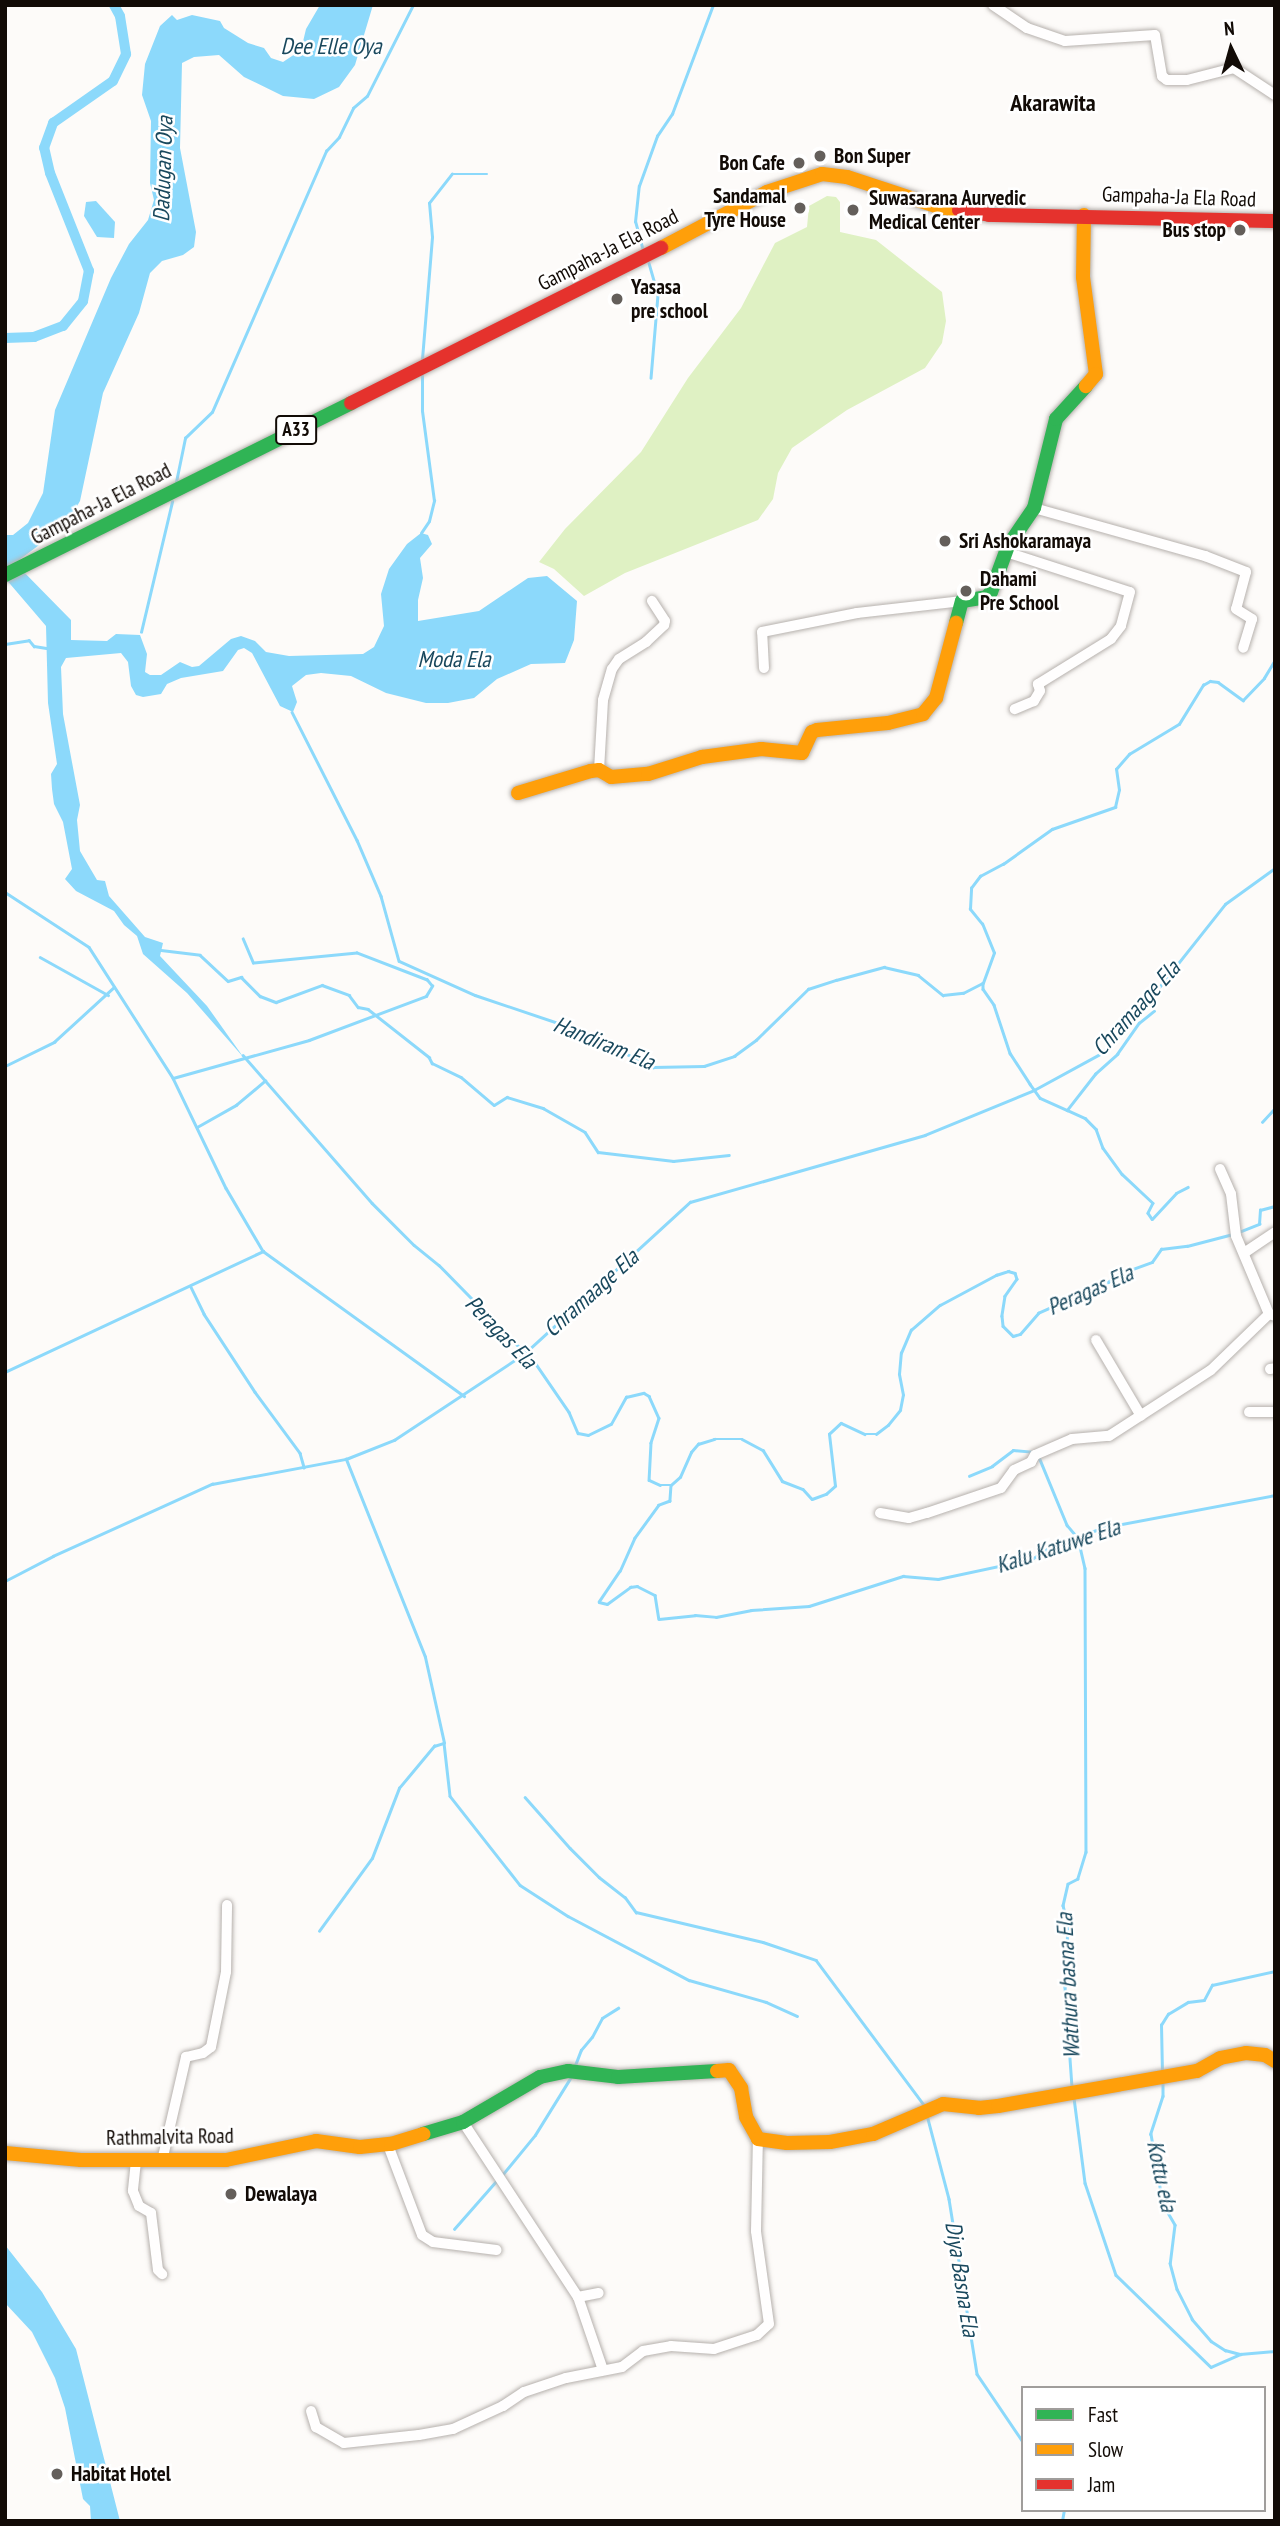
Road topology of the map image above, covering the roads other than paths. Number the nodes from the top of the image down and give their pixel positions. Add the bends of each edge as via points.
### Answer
1 (993, 5) edge
2 (1275, 95) edge
3 (1084, 215) junction
4 (1275, 221) edge
5 (1034, 508) junction
6 (1006, 552) junction
7 (5, 576) edge
8 (652, 601) dead end
9 (962, 601) junction
10 (1243, 648) dead end
11 (764, 668) dead end
12 (1015, 709) dead end
13 (599, 770) junction
14 (518, 793) dead end
15 (1220, 1169) dead end
16 (1275, 1232) edge
17 (1244, 1253) junction
18 (1272, 1315) edge
19 (1096, 1340) dead end
20 (1249, 1412) dead end
21 (1275, 1412) edge
22 (1141, 1416) junction
23 (880, 1513) dead end
24 (227, 1905) dead end
25 (1275, 2061) edge
26 (463, 2122) junction
27 (758, 2139) junction
28 (388, 2145) junction
29 (5, 2154) edge
30 (136, 2161) junction
31 (162, 2161) junction
32 (496, 2250) dead end
33 (162, 2274) dead end
34 (599, 2294) dead end
35 (578, 2297) junction
36 (603, 2370) junction
37 (311, 2411) dead end

1 - 2 street via 1027,28 1065,41 1155,35 1162,76 1167,80 1234,68
3 - 4 main road, Gampaha-Ja Ela Road / A33
3 - 5 main road via 1084,287 1096,374 1056,419
3 - 7 main road, Gampaha-Ja Ela Road / A33 via 984,215 822,174 767,192
5 - 6 main road
5 - 10 street via 1246,572 1236,609 1252,619
6 - 9 main road via 987,597
6 - 12 street via 1130,592 1121,626 1111,639 1038,684 1040,691 1034,701
8 - 13 street via 664,625 612,669 603,700
9 - 11 street via 857,613 762,632
9 - 13 main road via 936,698 923,714 888,723 817,730 802,753 761,749 702,757 648,774 611,777
13 - 14 main road
15 - 17 street via 1231,1194 1235,1233
16 - 17 street
17 - 18 street
18 - 22 street via 1211,1370
19 - 22 street
20 - 21 street
22 - 23 street via 1109,1436 1072,1439 1037,1455 1014,1470 1001,1488 909,1518
24 - 31 street via 226,1972 211,2047 186,2057
25 - 27 main road via 1246,2053 1220,2058 1197,2071 998,2106 943,2104 873,2134 830,2142
26 - 27 main road, Rathmalvita Road via 540,2077 573,2072 618,2077 681,2075 712,2070 732,2072
26 - 28 main road, Rathmalvita Road
26 - 35 street
27 - 36 street via 755,2231 769,2324 766,2329 714,2349 658,2347 643,2351 622,2367
28 - 31 main road, Rathmalvita Road via 360,2147 316,2141 226,2160
28 - 32 street via 422,2235 432,2242
29 - 30 main road, Rathmalvita Road
30 - 31 main road, Rathmalvita Road
30 - 33 street via 133,2191 139,2206 151,2213
34 - 35 street
35 - 36 street
36 - 37 street via 524,2392 453,2429 393,2439 344,2443 316,2427

